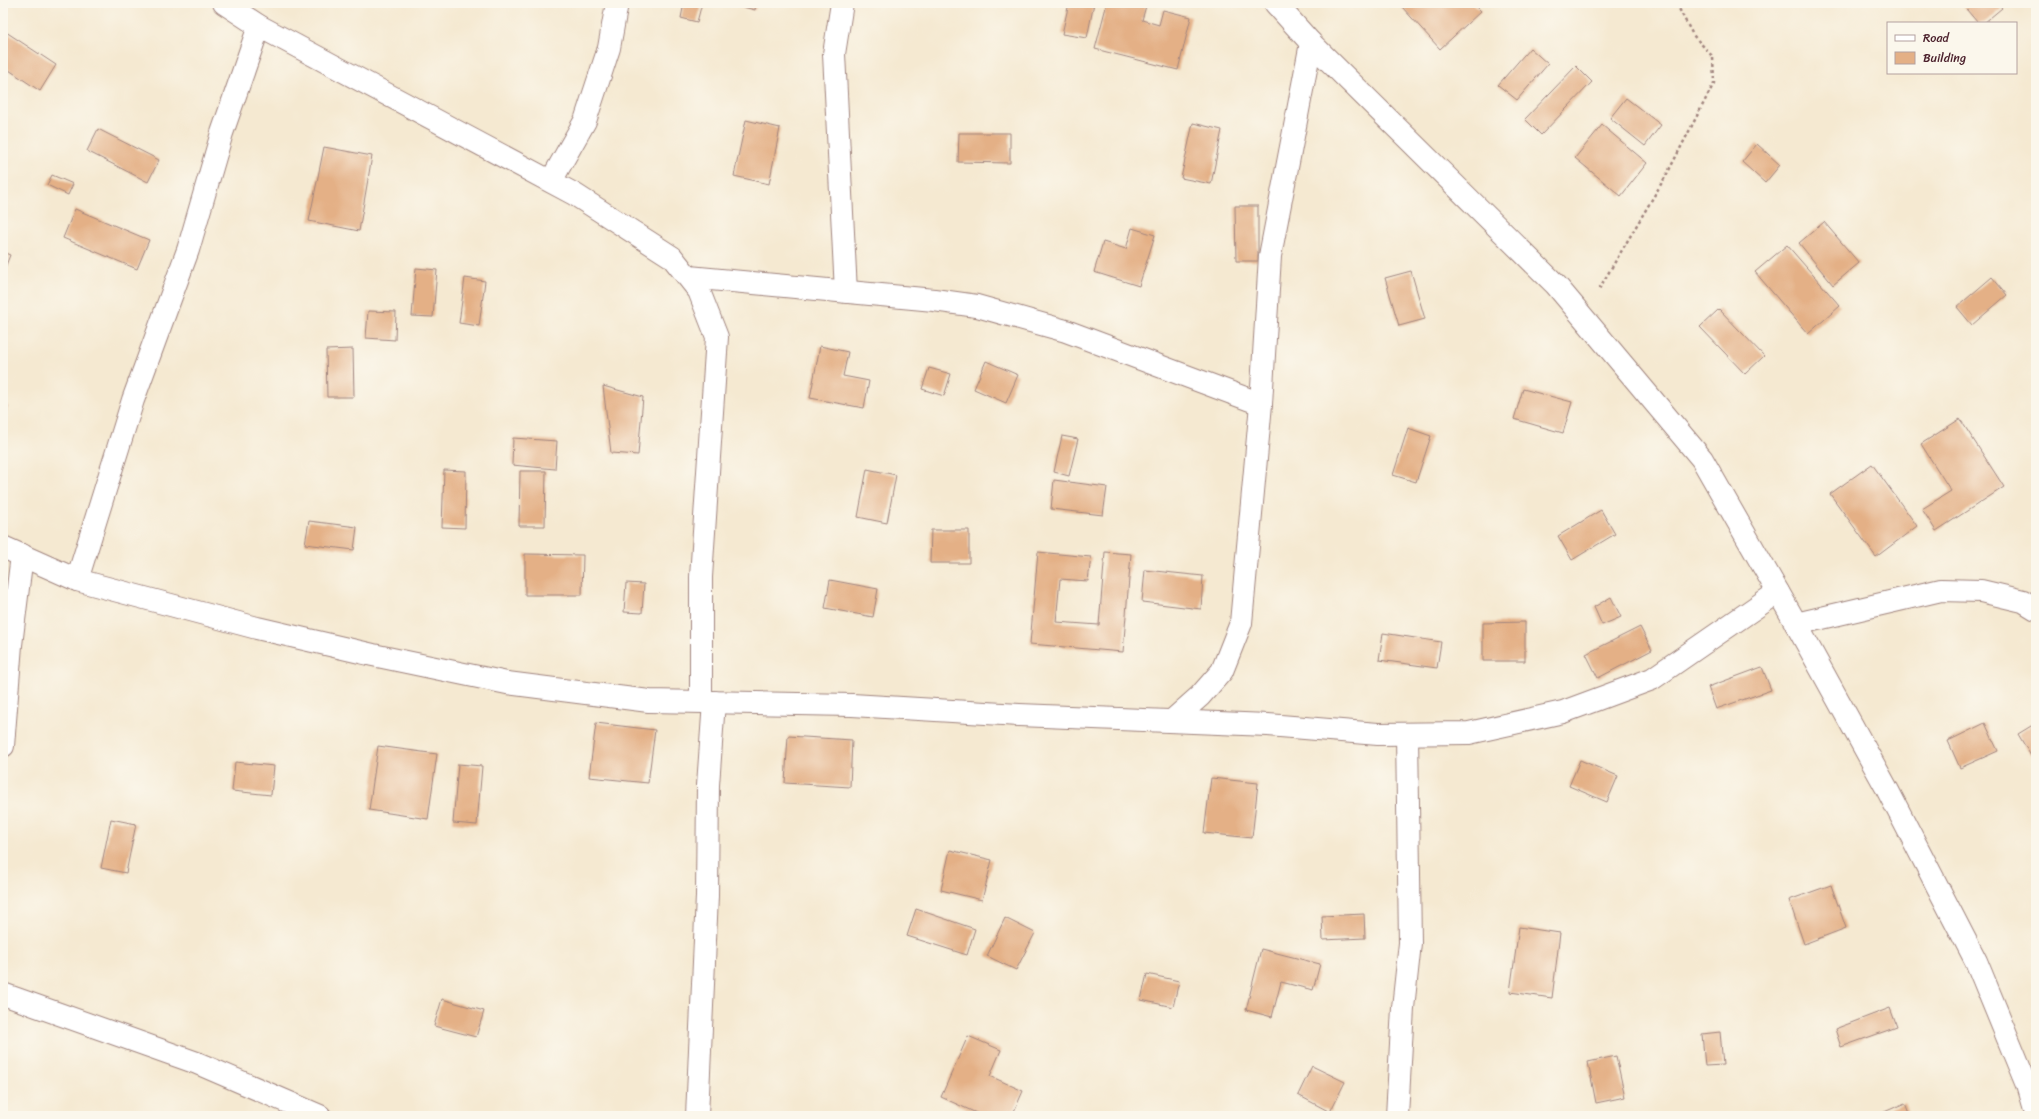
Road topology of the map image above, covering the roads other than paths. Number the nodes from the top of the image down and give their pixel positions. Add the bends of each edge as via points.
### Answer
1 (224, 3) edge
2 (616, 3) edge
3 (842, 3) edge
4 (1275, 3) edge
5 (259, 26) junction
6 (1311, 43) junction
7 (551, 182) junction
8 (689, 277) junction
9 (846, 292) junction
10 (1261, 404) junction
11 (13, 551) edge
12 (77, 580) junction
13 (1778, 592) junction
14 (2036, 609) edge
15 (1796, 624) junction
16 (708, 702) junction
17 (1173, 720) junction
18 (1407, 734) junction
19 (3, 746) edge
20 (3, 994) edge
21 (320, 1116) edge
22 (697, 1116) edge
23 (1398, 1116) edge
24 (2036, 1116) edge

1 - 5 street
2 - 7 street via 609,48 585,121
3 - 9 street via 834,54
4 - 6 street
5 - 7 street
5 - 12 street via 222,133 188,250 133,400
6 - 10 street via 1270,256
6 - 13 street via 1556,285 1702,460
7 - 8 street via 672,257
8 - 9 street
8 - 16 street via 699,291 717,337 700,578
9 - 10 street via 977,306 1066,331
10 - 17 street via 1241,623 1222,671 1200,696
11 - 12 street
11 - 19 street via 11,645
12 - 16 street via 257,628 507,683 649,700
13 - 15 street
13 - 18 street via 1652,679 1564,712 1476,732
14 - 15 street via 2023,602 1981,591 1941,590
15 - 24 street via 1886,787 1976,961 2027,1085
16 - 17 street via 852,704 1019,715
16 - 22 street via 707,896
17 - 18 street
18 - 23 street via 1410,943 1403,1008
20 - 21 street via 197,1063

